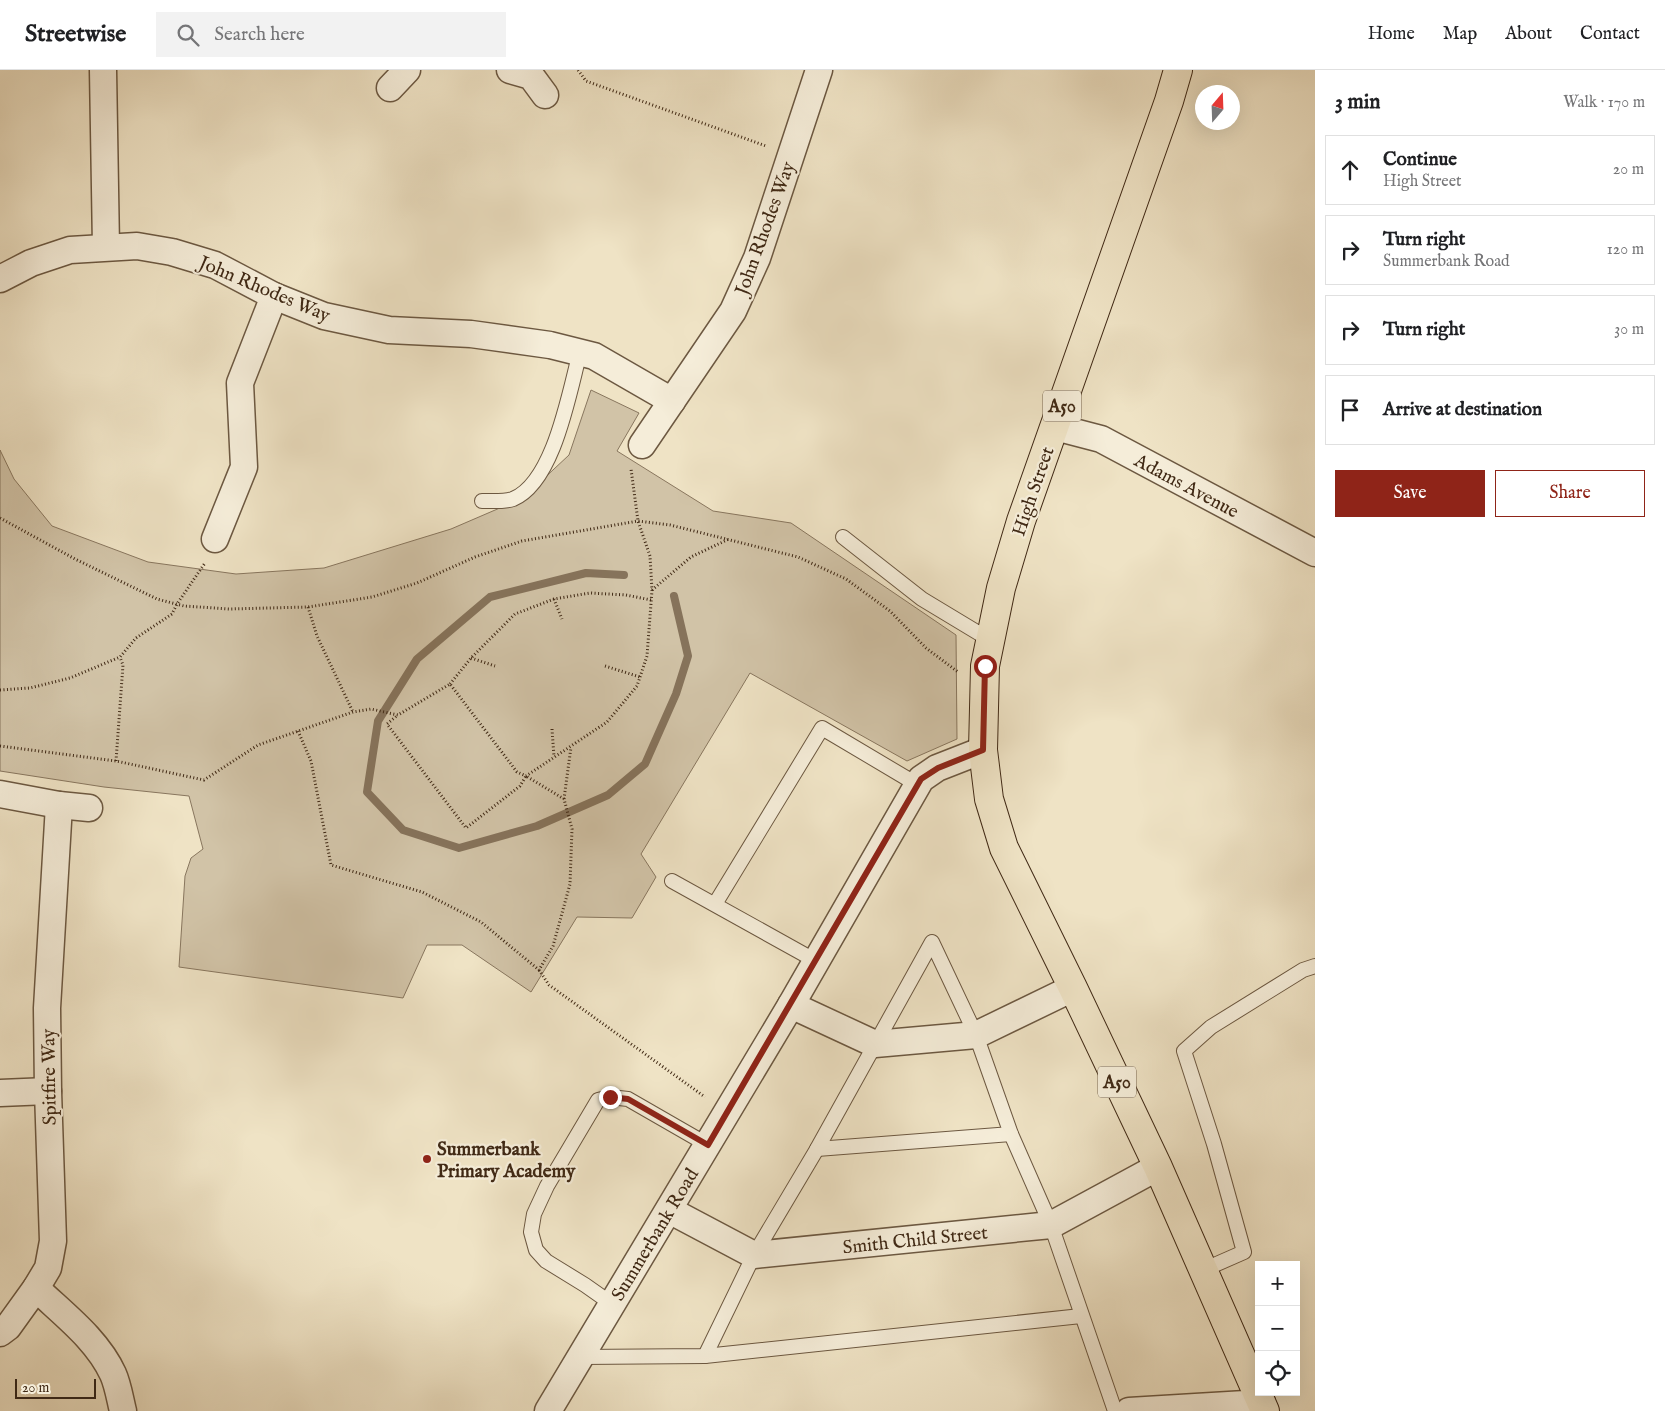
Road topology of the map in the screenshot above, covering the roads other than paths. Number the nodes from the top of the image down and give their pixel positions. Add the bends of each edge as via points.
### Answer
1 (103, 70) edge
2 (818, 70) edge
3 (1178, 70) edge
4 (106, 247) junction
5 (0, 278) edge
6 (274, 296) junction
7 (580, 352) junction
8 (672, 401) junction
9 (1055, 427) junction
10 (642, 445) road end
11 (482, 501) dead end
12 (843, 537) dead end
13 (215, 539) road end
14 (1315, 553) edge
15 (990, 640) junction
16 (983, 750) junction
17 (918, 784) junction
18 (0, 794) edge
19 (59, 805) junction
20 (89, 808) dead end
21 (672, 880) dead end
22 (714, 904) junction
23 (816, 961) junction
24 (1315, 966) edge
25 (1074, 988) junction
26 (791, 1005) junction
27 (976, 1035) junction
28 (875, 1044) junction
29 (48, 1091) junction
30 (0, 1093) edge
31 (1011, 1134) junction
32 (708, 1145) junction
33 (817, 1149) junction
34 (1158, 1167) junction
35 (669, 1210) junction
36 (1051, 1225) junction
37 (754, 1255) junction
38 (1203, 1270) junction
39 (36, 1288) junction
40 (612, 1304) junction
41 (1081, 1316) junction
42 (0, 1334) edge
43 (705, 1356) junction
44 (581, 1357) junction
45 (1263, 1407) edge
46 (123, 1411) edge
47 (548, 1411) edge
48 (1114, 1411) edge
49 (1140, 1411) edge

1 - 4 street
2 - 8 street, John Rhodes Way via 757,258 733,311
3 - 9 main road, High Street / A50
4 - 5 street, John Rhodes Way via 70,250
4 - 6 street, John Rhodes Way via 137,246 215,264
6 - 7 street, John Rhodes Way via 324,316 389,330 471,334
6 - 13 street via 240,383 244,467
7 - 8 street, John Rhodes Way via 594,356
7 - 11 lane via 549,459 531,486 512,500
8 - 10 street, John Rhodes Way
9 - 14 street, Adams Avenue via 1100,439
9 - 15 main road, High Street / A50 via 1021,521
12 - 15 lane via 922,599
15 - 16 main road, High Street / A50 via 985,666
16 - 17 street, Summerbank Road via 938,768
16 - 25 main road, A50 via 989,799 1004,848
17 - 22 lane via 822,728
17 - 23 street, Summerbank Road
18 - 19 street
19 - 20 street
19 - 29 street, Spitfire Way via 47,1008
21 - 22 lane
22 - 23 lane
23 - 26 street, Summerbank Road
24 - 38 lane via 1303,970 1211,1027 1184,1051 1244,1252
25 - 27 street
25 - 34 main road, A50
26 - 28 street
26 - 32 street, Summerbank Road
27 - 28 street
27 - 28 lane via 932,942
27 - 31 lane
28 - 33 lane
29 - 30 street
29 - 39 street, Spitfire Way via 53,1241 48,1268
31 - 33 lane
31 - 36 lane
32 - 35 street, Summerbank Road
32 - 40 lane via 628,1099 610,1097 598,1100 547,1186 534,1214 531,1232 536,1250 546,1261
33 - 37 lane
34 - 36 street, Smith Child Street
34 - 38 main road, A50
35 - 37 street
35 - 40 street, Summerbank Road
36 - 37 street, Smith Child Street
36 - 41 lane
37 - 43 lane
38 - 45 main road, A50
39 - 42 street, Spitfire Way
39 - 46 street via 97,1348 113,1374
40 - 44 street, Summerbank Road
41 - 43 lane
41 - 48 lane
43 - 44 lane
44 - 47 street, Summerbank Road
45 - 49 street

